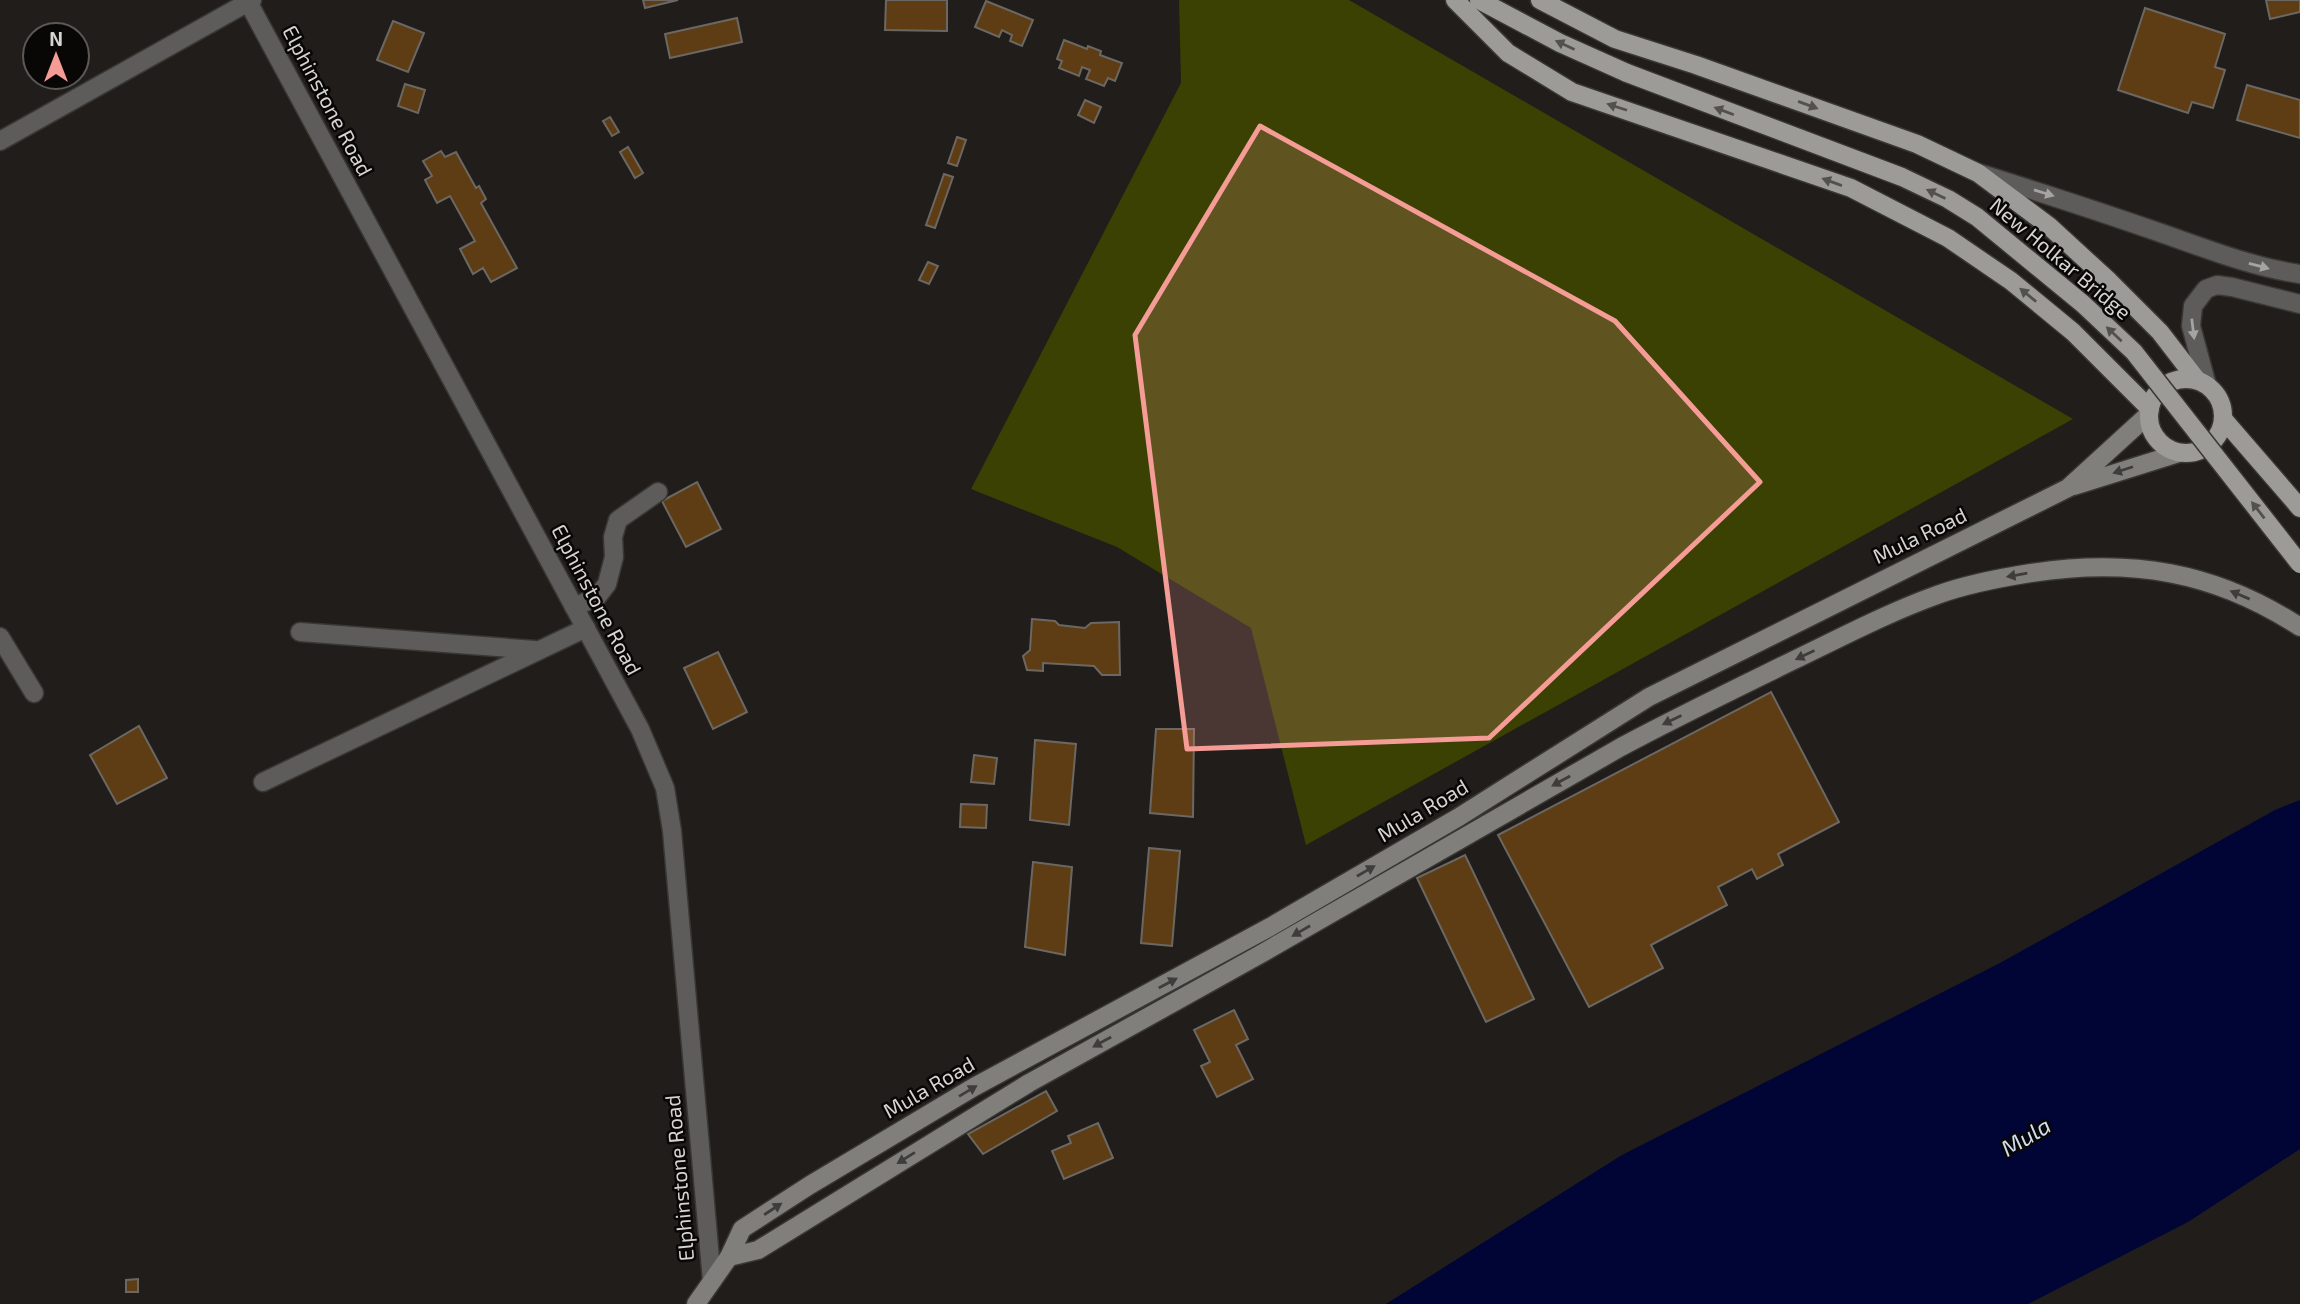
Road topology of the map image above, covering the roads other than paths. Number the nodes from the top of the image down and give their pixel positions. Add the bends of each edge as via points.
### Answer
1 (249, 0) edge
2 (1455, 0) edge
3 (1479, 0) edge
4 (1540, 0) edge
5 (0, 141) edge
6 (1978, 173) junction
7 (2300, 274) edge
8 (2300, 304) edge
9 (2202, 383) junction
10 (2149, 411) junction
11 (2224, 420) junction
12 (2179, 453) junction
13 (2068, 488) junction
14 (658, 492) dead end
15 (2300, 508) edge
16 (2300, 564) edge
17 (575, 607) junction
18 (586, 628) junction
19 (2300, 628) edge
20 (300, 632) dead end
21 (0, 637) edge
22 (539, 650) junction
23 (34, 693) dead end
24 (1609, 723) junction
25 (1622, 747) junction
26 (263, 782) dead end
27 (1064, 1038) junction
28 (1074, 1058) junction
29 (932, 1113) junction
30 (944, 1135) junction
31 (729, 1257) junction
32 (712, 1281) junction
33 (696, 1304) edge

1 - 5 street
1 - 17 street, Elphinstone Road
10 -> 2 main road via 2073,332 1948,238 1851,188 1572,92 1508,53
16 -> 3 main road, New Holkar Bridge, bridge via 2134,352 1977,217 1902,177 1627,73
4 -> 6 main road via 1615,39 1917,144
6 -> 7 street via 2243,261
6 - 9 main road via 2049,226 2109,281
8 -> 9 street via 2232,287 2206,289 2193,306 2191,326
9 - 10 main road via 2187,379 2167,384
9 - 11 main road via 2220,400
10 - 12 main road via 2154,435
10 - 13 main road, Mula Road
11 - 12 main road via 2208,446
11 - 15 main road
12 -> 13 main road
13 - 24 main road, Mula Road via 1649,697
14 - 17 street via 618,520 607,584 597,597
17 - 18 street, Elphinstone Road
18 - 22 street
18 - 32 street, Elphinstone Road via 640,729 665,788
19 -> 25 main road, Mula Road via 2235,593 2138,567 2052,570 1976,583 1886,615
20 - 22 street
21 - 23 street
22 - 26 street
24 - 25 main road
27 -> 24 main road, Mula Road via 1270,928
25 -> 28 main road, Mula Road
27 - 28 main road
29 -> 27 main road, Mula Road
28 - 30 main road, Mula Road
29 - 30 main road
31 -> 29 main road, Mula Road via 743,1229
30 -> 31 main road, Mula Road via 758,1250
31 - 32 main road, Mula Road
32 - 33 main road, Mula Road

